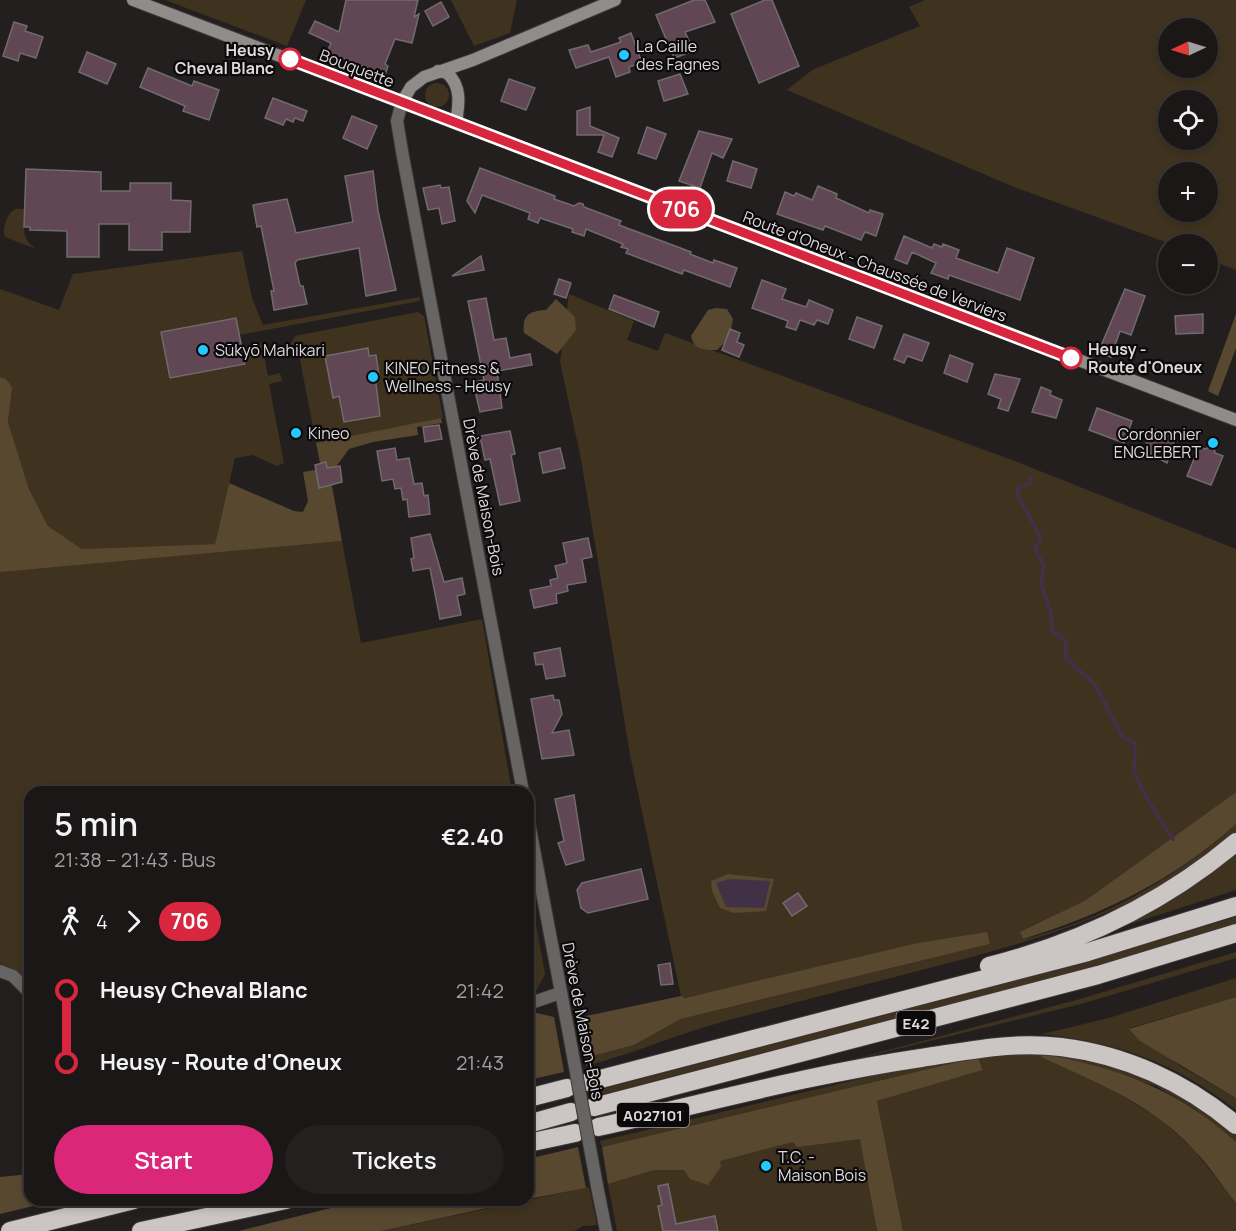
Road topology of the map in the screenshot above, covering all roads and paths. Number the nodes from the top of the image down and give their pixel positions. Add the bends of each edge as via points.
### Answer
1 (133, 0) edge
2 (615, 0) edge
3 (473, 60) junction
4 (438, 71) junction
5 (456, 84) junction
6 (402, 102) junction
7 (456, 123) junction
8 (1236, 420) edge
9 (522, 786) edge
10 (1236, 842) edge
11 (534, 851) edge
12 (1236, 906) edge
13 (1236, 933) edge
14 (0, 971) edge
15 (24, 987) edge
16 (560, 993) junction
17 (534, 1002) edge
18 (674, 1059) junction
19 (589, 1082) dead end
20 (567, 1088) dead end
21 (534, 1096) edge
22 (594, 1107) dead end
23 (572, 1112) dead end
24 (534, 1122) edge
25 (1236, 1125) edge
26 (598, 1127) dead end
27 (575, 1132) dead end
28 (534, 1142) edge
29 (110, 1206) edge
30 (224, 1206) edge
31 (258, 1206) edge
32 (10, 1231) edge
33 (127, 1231) edge
34 (141, 1231) edge
35 (606, 1231) edge

1 - 6 main road, Bouquette
2 - 3 main road
3 - 4 main road
3 - 5 main road
4 - 5 main road via 447,73
4 - 6 main road via 411,87
5 - 7 main road
6 - 7 main road, Route d'Oneux - Chaussée de Verviers
6 - 9 street, Drève de Maison-Bois via 397,121 403,157
7 - 8 main road, Route d'Oneux - Chaussée de Verviers
10 - 18 highway via 1155,900 1053,946 744,1030
11 - 16 street, Drève de Maison-Bois
12 - 18 highway, E42 via 1078,955
13 - 22 highway, E42 via 1098,975
14 - 15 street via 13,976
16 - 17 street
16 - 35 street, Drève de Maison-Bois, bridge
18 - 19 highway, E42
20 - 21 highway
23 - 24 highway
25 - 26 highway, A027101 via 1191,1092 1135,1065 1078,1050 1024,1044 878,1063
27 - 28 highway
29 - 32 highway
30 - 33 highway
31 - 34 highway

